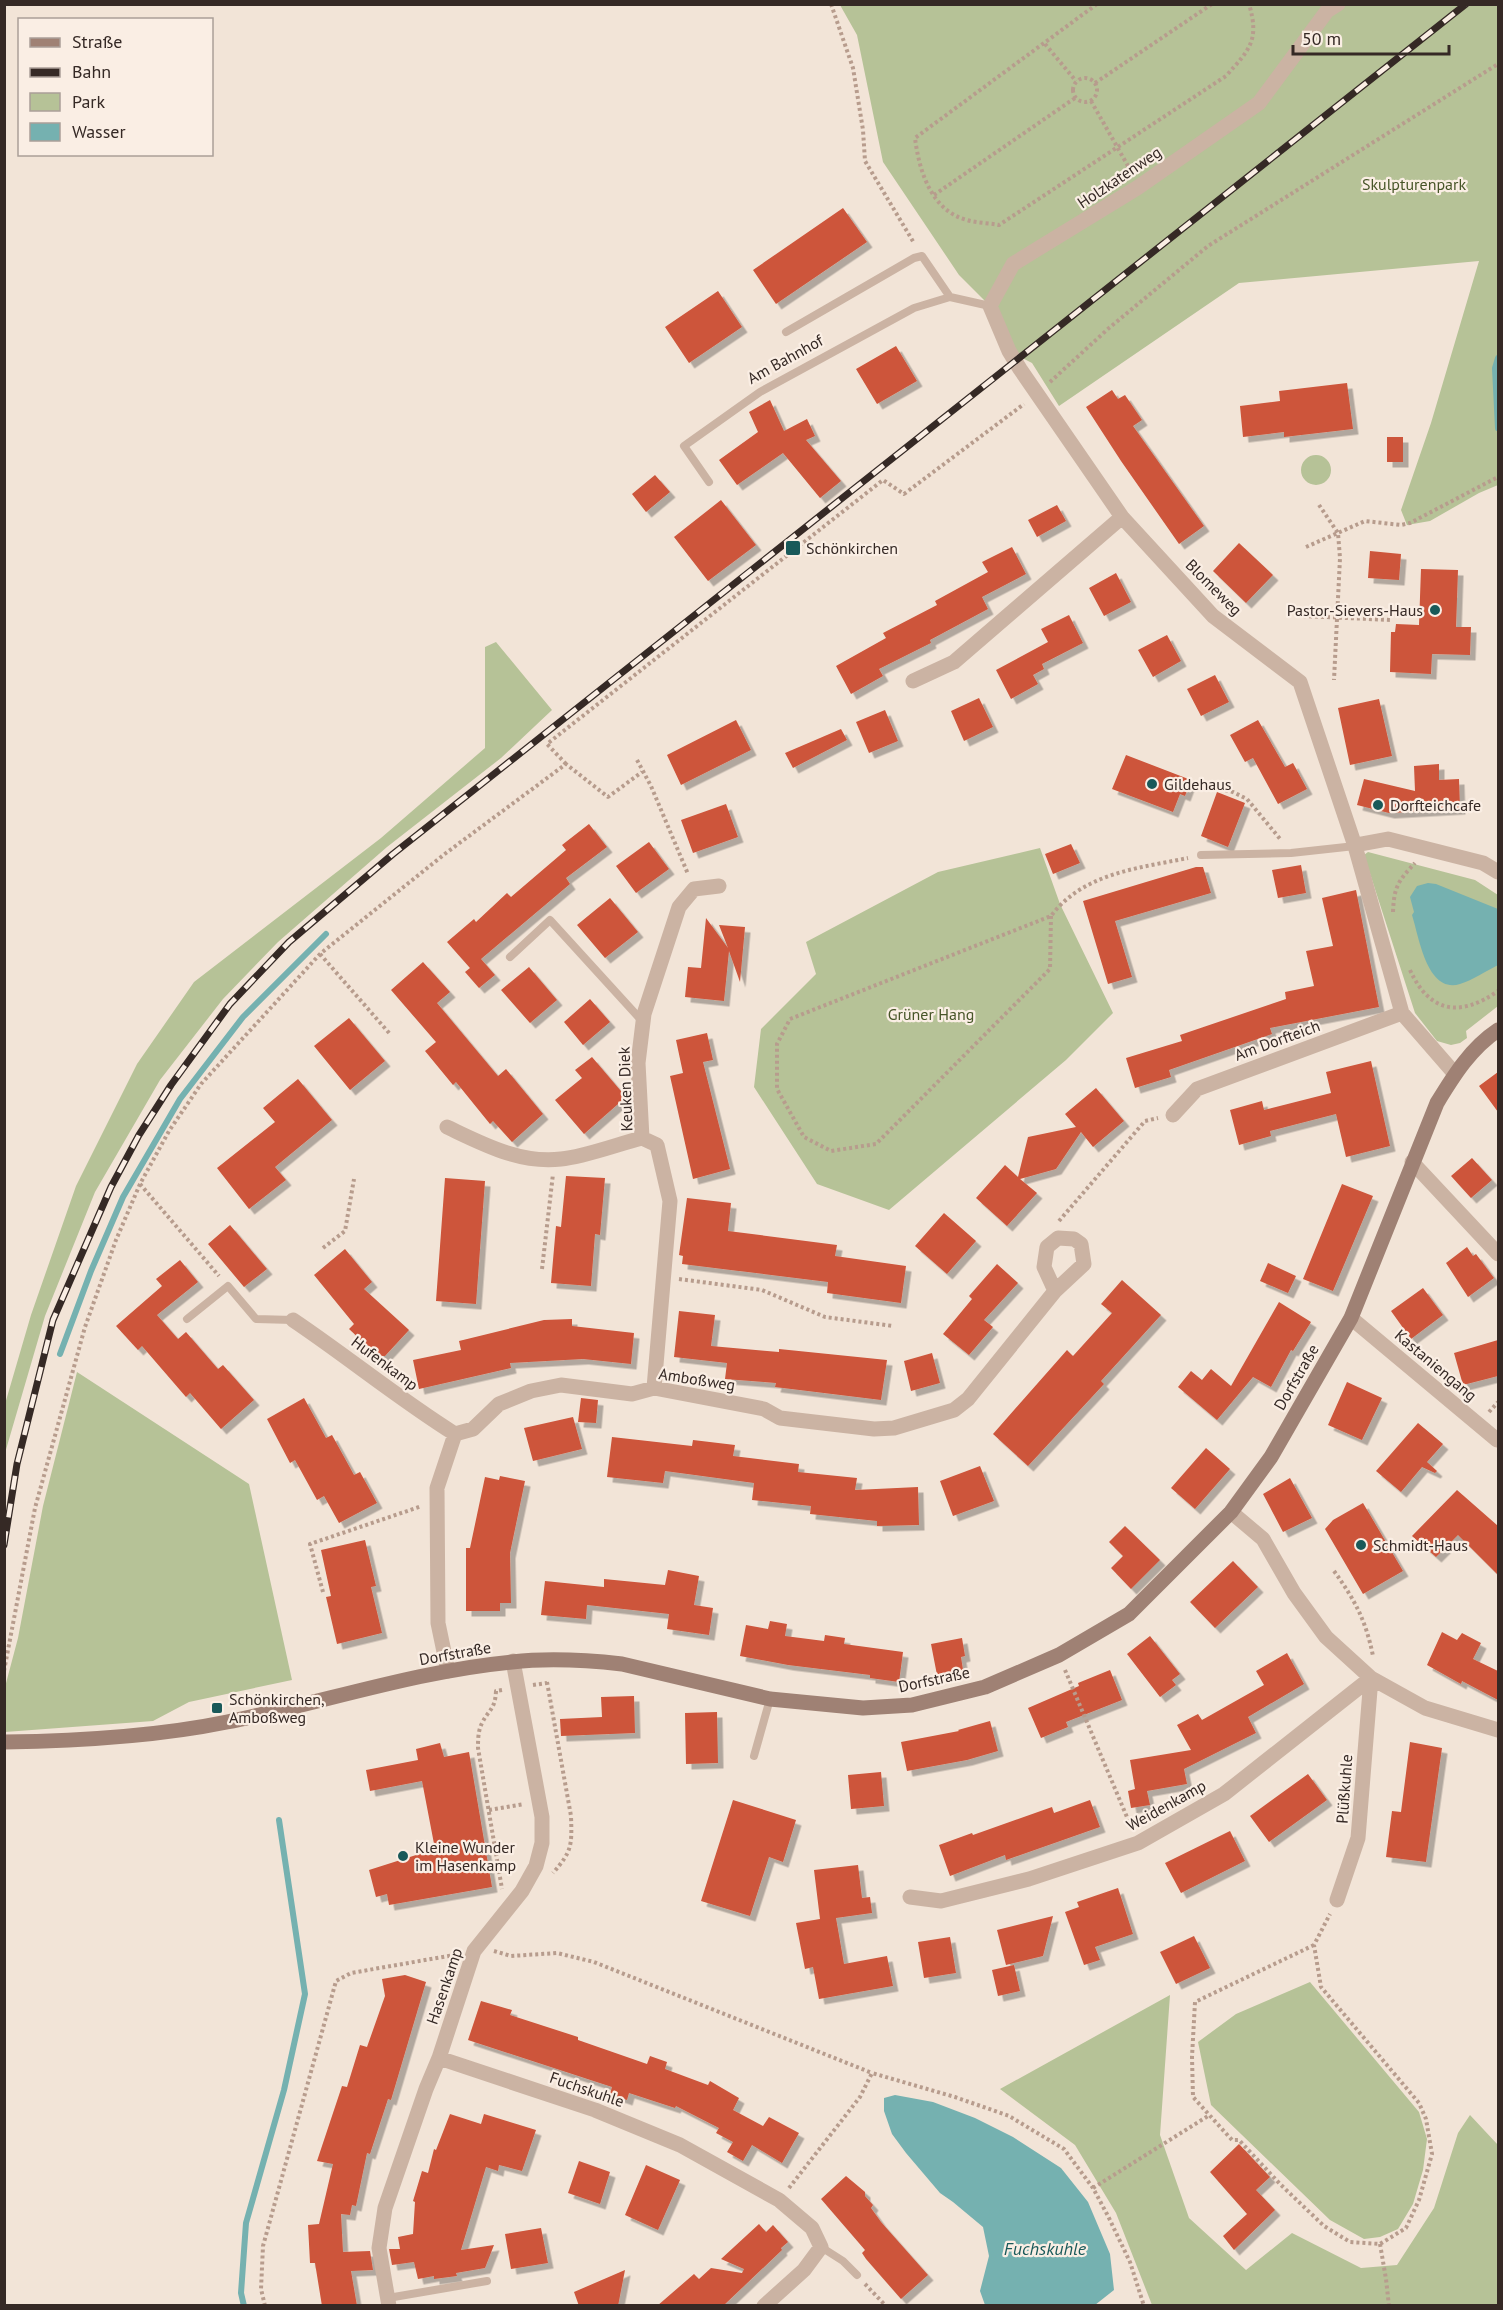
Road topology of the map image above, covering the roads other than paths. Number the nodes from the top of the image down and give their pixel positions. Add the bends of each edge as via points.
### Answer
1 (1338, 4) edge
2 (950, 297) junction
3 (990, 306) junction
4 (786, 332) dead end
5 (709, 482) dead end
6 (1122, 517) junction
7 (913, 681) dead end
8 (1358, 845) junction
9 (1201, 855) road end
10 (1498, 872) edge
11 (719, 886) dead end
12 (510, 957) dead end
13 (1402, 1013) junction
14 (643, 1022) junction
15 (1498, 1030) edge
16 (1455, 1074) junction
17 (1173, 1115) dead end
18 (447, 1127) dead end
19 (642, 1137) junction
20 (1412, 1162) junction
21 (1498, 1254) edge
22 (1055, 1291) junction
23 (187, 1318) dead end
24 (1351, 1318) junction
25 (293, 1320) joint
26 (654, 1388) junction
27 (455, 1434) junction
28 (1497, 1440) dead end
29 (1232, 1512) junction
30 (513, 1661) junction
31 (448, 1671) junction
32 (1371, 1678) junction
33 (770, 1699) junction
34 (1498, 1730) edge
35 (4, 1742) edge
36 (754, 1756) dead end
37 (910, 1897) dead end
38 (1337, 1900) road end
39 (439, 2058) junction
40 (820, 2247) junction
41 (857, 2275) road end
42 (487, 2281) dead end
43 (388, 2302) edge
44 (764, 2306) edge

1 - 3 street, Holzkatenweg via 1327,11 1259,103 1137,188 1013,264
2 - 3 lane, Am Bahnhof
2 - 4 lane, Am Bahnhof via 922,256
2 - 5 lane, Am Bahnhof via 914,308 760,392 684,446
3 - 6 street, Blomeweg via 1010,351
6 - 7 street via 954,662
6 - 8 street, Blomeweg via 1213,616 1300,682
8 - 9 lane via 1291,853
8 - 10 street via 1388,839 1483,862
8 - 13 street
11 - 14 street, Keuken Diek via 694,889 679,907
12 - 14 lane via 550,920
13 - 16 street
13 - 17 street, Am Dorfteich via 1197,1089
14 - 19 street, Keuken Diek via 638,1063
15 - 16 street, Dorfstraße via 1482,1041
16 - 20 street, Dorfstraße via 1437,1103
18 - 19 street via 508,1154 530,1159 561,1159
19 - 26 street, Keuken Diek via 657,1145 670,1202
20 - 21 street
20 - 24 street, Dorfstraße
22 - 22 street, Amboßweg via 1084,1264 1081,1245 1074,1239 1058,1238 1047,1247 1044,1267
22 - 26 street, Amboßweg via 968,1399 954,1410 894,1428 780,1418 764,1409
23 - 25 lane via 228,1286 256,1319
24 - 28 street, Kastaniengang
24 - 29 street, Dorfstraße via 1271,1457
25 - 27 street, Hufenkamp
26 - 27 street, Amboßweg via 632,1394 561,1385 531,1391 499,1404 473,1429
27 - 31 street via 436,1501 438,1623
29 - 32 street via 1263,1539 1294,1593 1326,1637
29 - 33 street, Dorfstraße via 1129,1614 1059,1654 985,1687 912,1705 863,1708
30 - 31 street, Dorfstraße
30 - 33 street, Dorfstraße via 622,1664
30 - 39 street, Hasenkamp via 542,1817 543,1843 522,1891 474,1951
31 - 35 street, Dorfstraße via 177,1730
32 - 34 street via 1425,1708
32 - 37 street, Weidenkamp via 1224,1794 1138,1843 1029,1880 941,1901
32 - 38 street, Plüßkuhle via 1358,1838
33 - 36 lane
39 - 40 street, Fuchskuhle via 628,2122 680,2145 779,2200 812,2228
39 - 43 street, Hasenkamp via 385,2208 380,2248
40 - 41 lane, Fuchskuhle
40 - 44 street via 804,2270
42 - 43 lane, Hasenkamp

